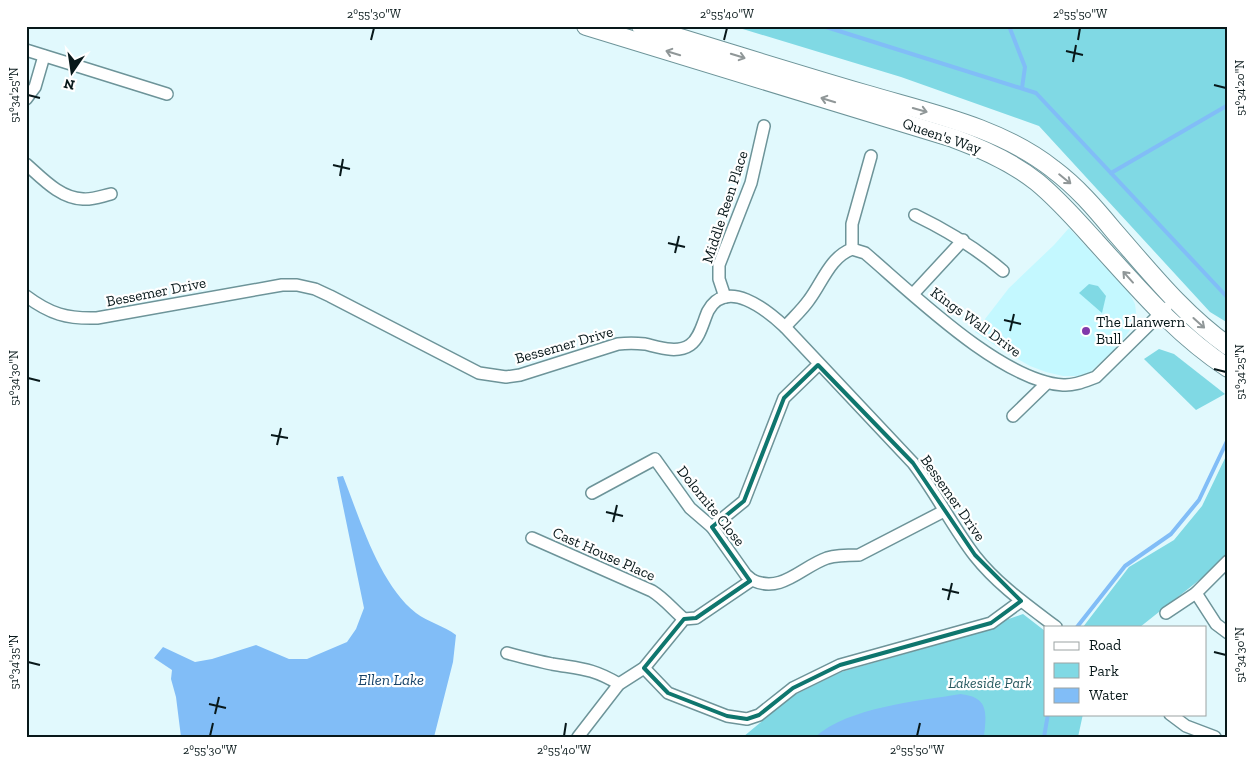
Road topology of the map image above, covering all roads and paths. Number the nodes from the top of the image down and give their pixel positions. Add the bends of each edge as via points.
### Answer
1 (586, 26) edge
2 (641, 26) edge
3 (26, 50) edge
4 (44, 56) junction
5 (167, 94) dead end
6 (26, 98) edge
7 (764, 126) dead end
8 (871, 156) dead end
9 (26, 164) edge
10 (111, 194) dead end
11 (915, 215) dead end
12 (963, 240) junction
13 (852, 249) junction
14 (1004, 270) dead end
15 (913, 294) junction
16 (26, 296) edge
17 (725, 297) junction
18 (1175, 300) junction
19 (1160, 313) junction
20 (785, 327) junction
21 (1228, 346) edge
22 (818, 365) junction
23 (1228, 368) edge
24 (1047, 382) junction
25 (1013, 416) dead end
26 (592, 494) dead end
27 (944, 511) junction
28 (712, 527) junction
29 (532, 538) dead end
30 (1228, 561) edge
31 (752, 580) junction
32 (1196, 593) junction
33 (1022, 601) junction
34 (1166, 613) dead end
35 (684, 619) junction
36 (1055, 626) edge
37 (1228, 632) edge
38 (507, 653) dead end
39 (644, 668) junction
40 (619, 684) junction
41 (1173, 716) edge
42 (578, 737) edge
43 (1214, 737) edge

19 -> 1 main road, Queen's Way via 1058,200 1036,181 988,152 953,138
2 -> 18 main road, Queen's Way via 934,114 1006,140 1052,168 1078,189
3 - 4 street
4 - 5 street
4 - 6 street via 35,87
7 - 17 street, Middle Reen Place via 751,183 720,265 719,280
8 - 13 street via 852,224
9 - 10 street via 56,190 70,196 84,199
11 - 12 street
12 - 14 street
12 - 15 street
13 - 15 street, Kings Wall Drive via 865,253
13 - 20 street via 832,265 810,299
15 - 24 street, Kings Wall Drive via 994,358
16 - 17 street, Bessemer Drive via 62,316 97,318 267,286 297,285 330,296 467,368 506,377 618,344 682,348 697,337 711,306
17 - 20 street, Bessemer Drive via 739,298 762,308
18 - 19 street, Kings Wall Drive
18 -> 21 main road, Queen's Way
19 - 23 main road, Queen's Way
19 - 24 street, Kings Wall Drive via 1096,377 1064,385
20 - 22 street, Bessemer Drive
22 - 27 street, Bessemer Drive via 913,464
22 - 28 street via 784,398 744,501
24 - 25 street
26 - 28 street, Dolomite Close via 655,459 690,508
27 - 31 street via 859,556 827,558 774,584
27 - 33 street, Bessemer Drive via 987,570
28 - 31 street, Dolomite Close
29 - 35 street, Cast House Place via 652,591 664,598
30 - 32 street
31 - 35 street via 696,618
32 - 34 street
32 - 37 street via 1216,624
33 - 36 street, Bessemer Drive
33 - 39 street via 991,623 840,665 793,688 759,715 747,718 727,716 668,693
35 - 39 street
38 - 40 street via 590,670
39 - 40 street
40 - 42 street
41 - 43 street via 1186,726

